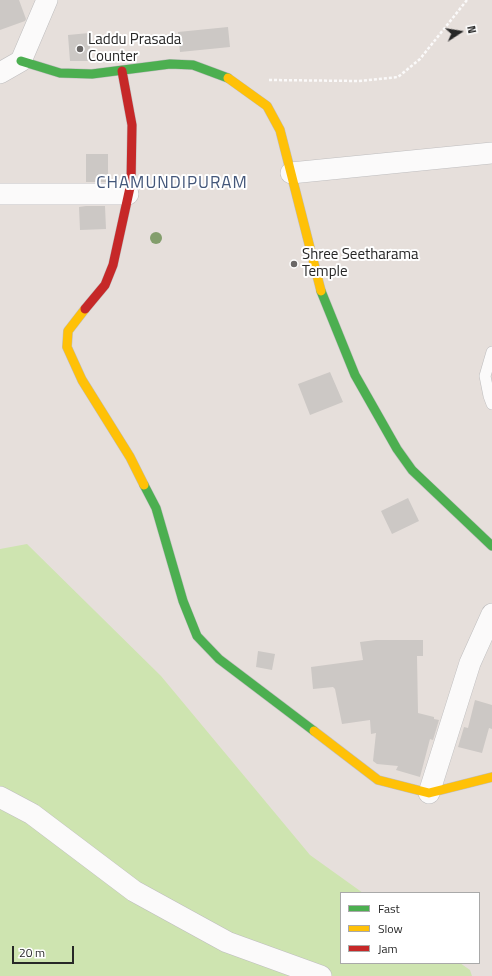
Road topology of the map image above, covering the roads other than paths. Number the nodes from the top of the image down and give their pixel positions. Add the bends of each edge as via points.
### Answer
1 (47, 0) edge
2 (22, 61) junction
3 (122, 71) junction
4 (0, 73) edge
5 (492, 153) edge
6 (291, 173) junction
7 (0, 194) edge
8 (128, 194) junction
9 (492, 352) edge
10 (492, 404) edge
11 (492, 546) edge
12 (492, 614) edge
13 (492, 777) edge
14 (428, 793) junction
15 (0, 797) edge
16 (321, 976) edge

1 - 2 street
2 - 3 street via 60,73 92,74
2 - 4 street
3 - 6 street via 170,64 193,65 232,79 267,106 280,130
3 - 8 street via 132,125 131,183
5 - 6 street
6 - 11 street via 323,299 355,374 397,449 412,470
7 - 8 street
8 - 14 street via 113,265 105,285 68,331 67,347 82,380 130,457 156,508 183,601 197,636 219,660 378,780
9 - 10 lane via 485,376
12 - 14 street via 470,663
13 - 14 street
15 - 16 street via 32,814 134,891 227,942

